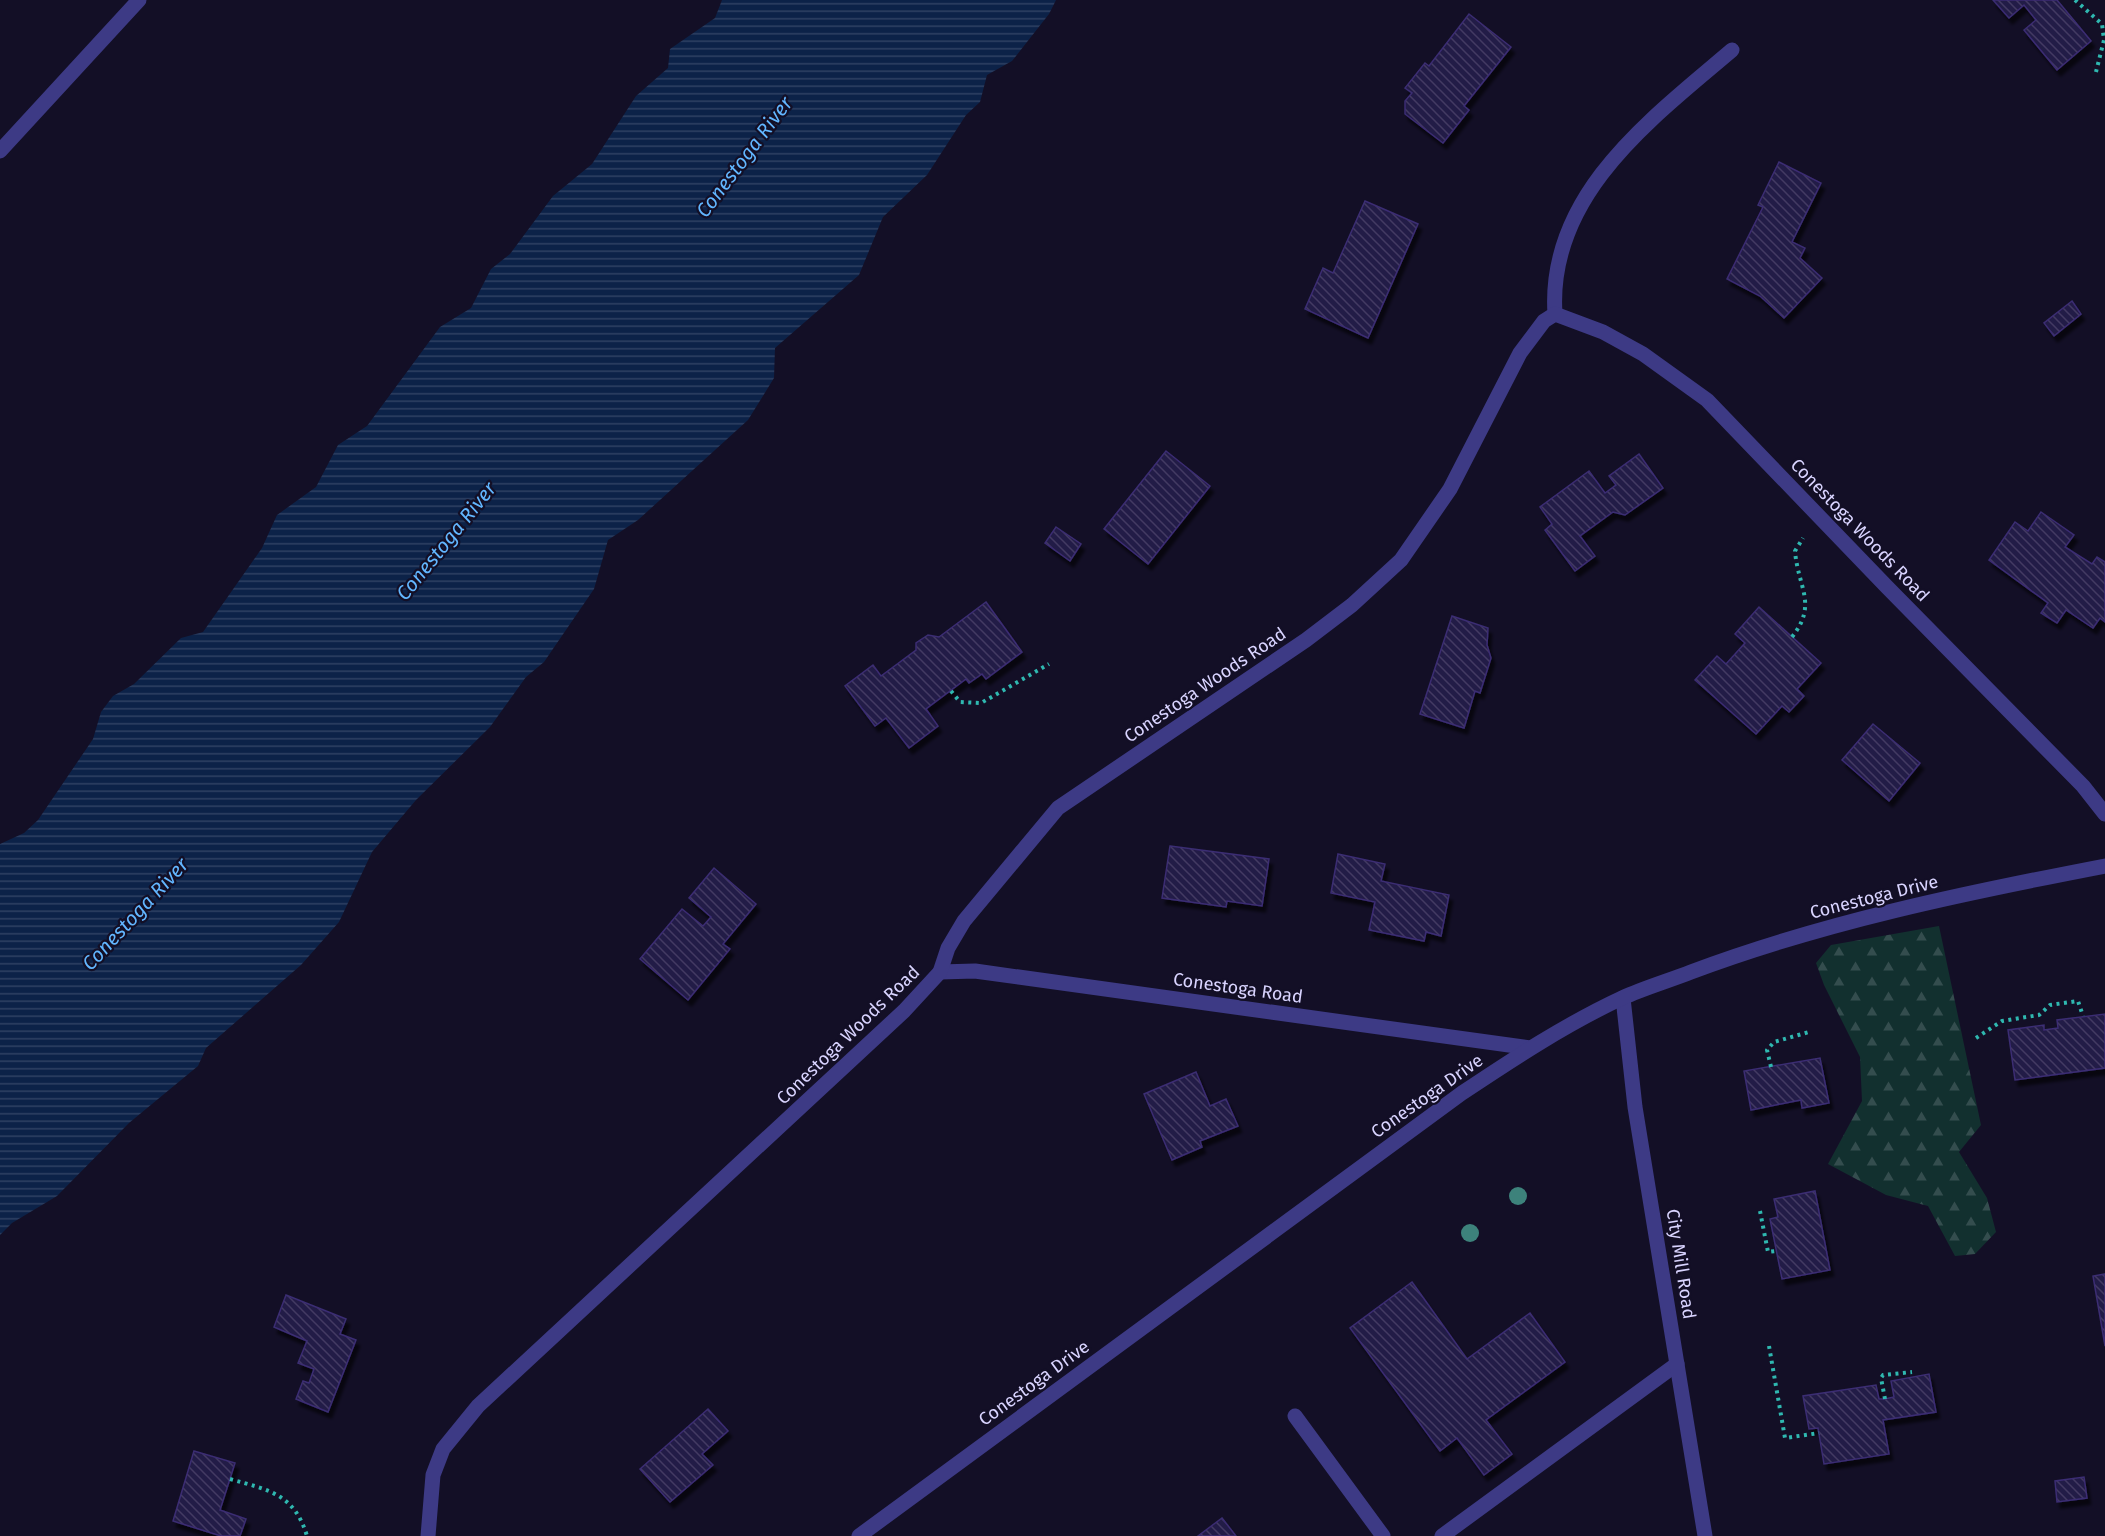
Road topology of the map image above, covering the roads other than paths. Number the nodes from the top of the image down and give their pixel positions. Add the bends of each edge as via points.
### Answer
1 (139, 0) edge
2 (1732, 50) dead end
3 (0, 151) edge
4 (1555, 314) junction
5 (2105, 814) edge
6 (2105, 866) edge
7 (940, 972) junction
8 (1623, 998) junction
9 (1530, 1048) junction
10 (1677, 1364) junction
11 (1295, 1416) dead end
12 (428, 1536) edge
13 (859, 1536) edge
14 (1383, 1536) edge
15 (1442, 1536) edge
16 (1705, 1536) edge

1 - 3 street
2 - 4 street via 1650,120 1597,179 1571,222 1558,259 1553,290
4 - 5 street, Conestoga Woods Road via 1603,332 1672,372 1707,400 2083,786
4 - 7 street, Conestoga Woods Road via 1544,321 1520,353 1450,489 1401,560 1306,640 1058,808 964,921
6 - 8 street, Conestoga Drive via 1816,930
7 - 9 street, Conestoga Road via 975,971
7 - 12 street, Conestoga Woods Road via 790,1119 478,1406 443,1449 433,1475
8 - 9 street, Conestoga Drive
8 - 10 street, City Mill Road via 1635,1107
9 - 13 street, Conestoga Drive via 1462,1093
10 - 15 street
10 - 16 street, City Mill Road
11 - 14 street

